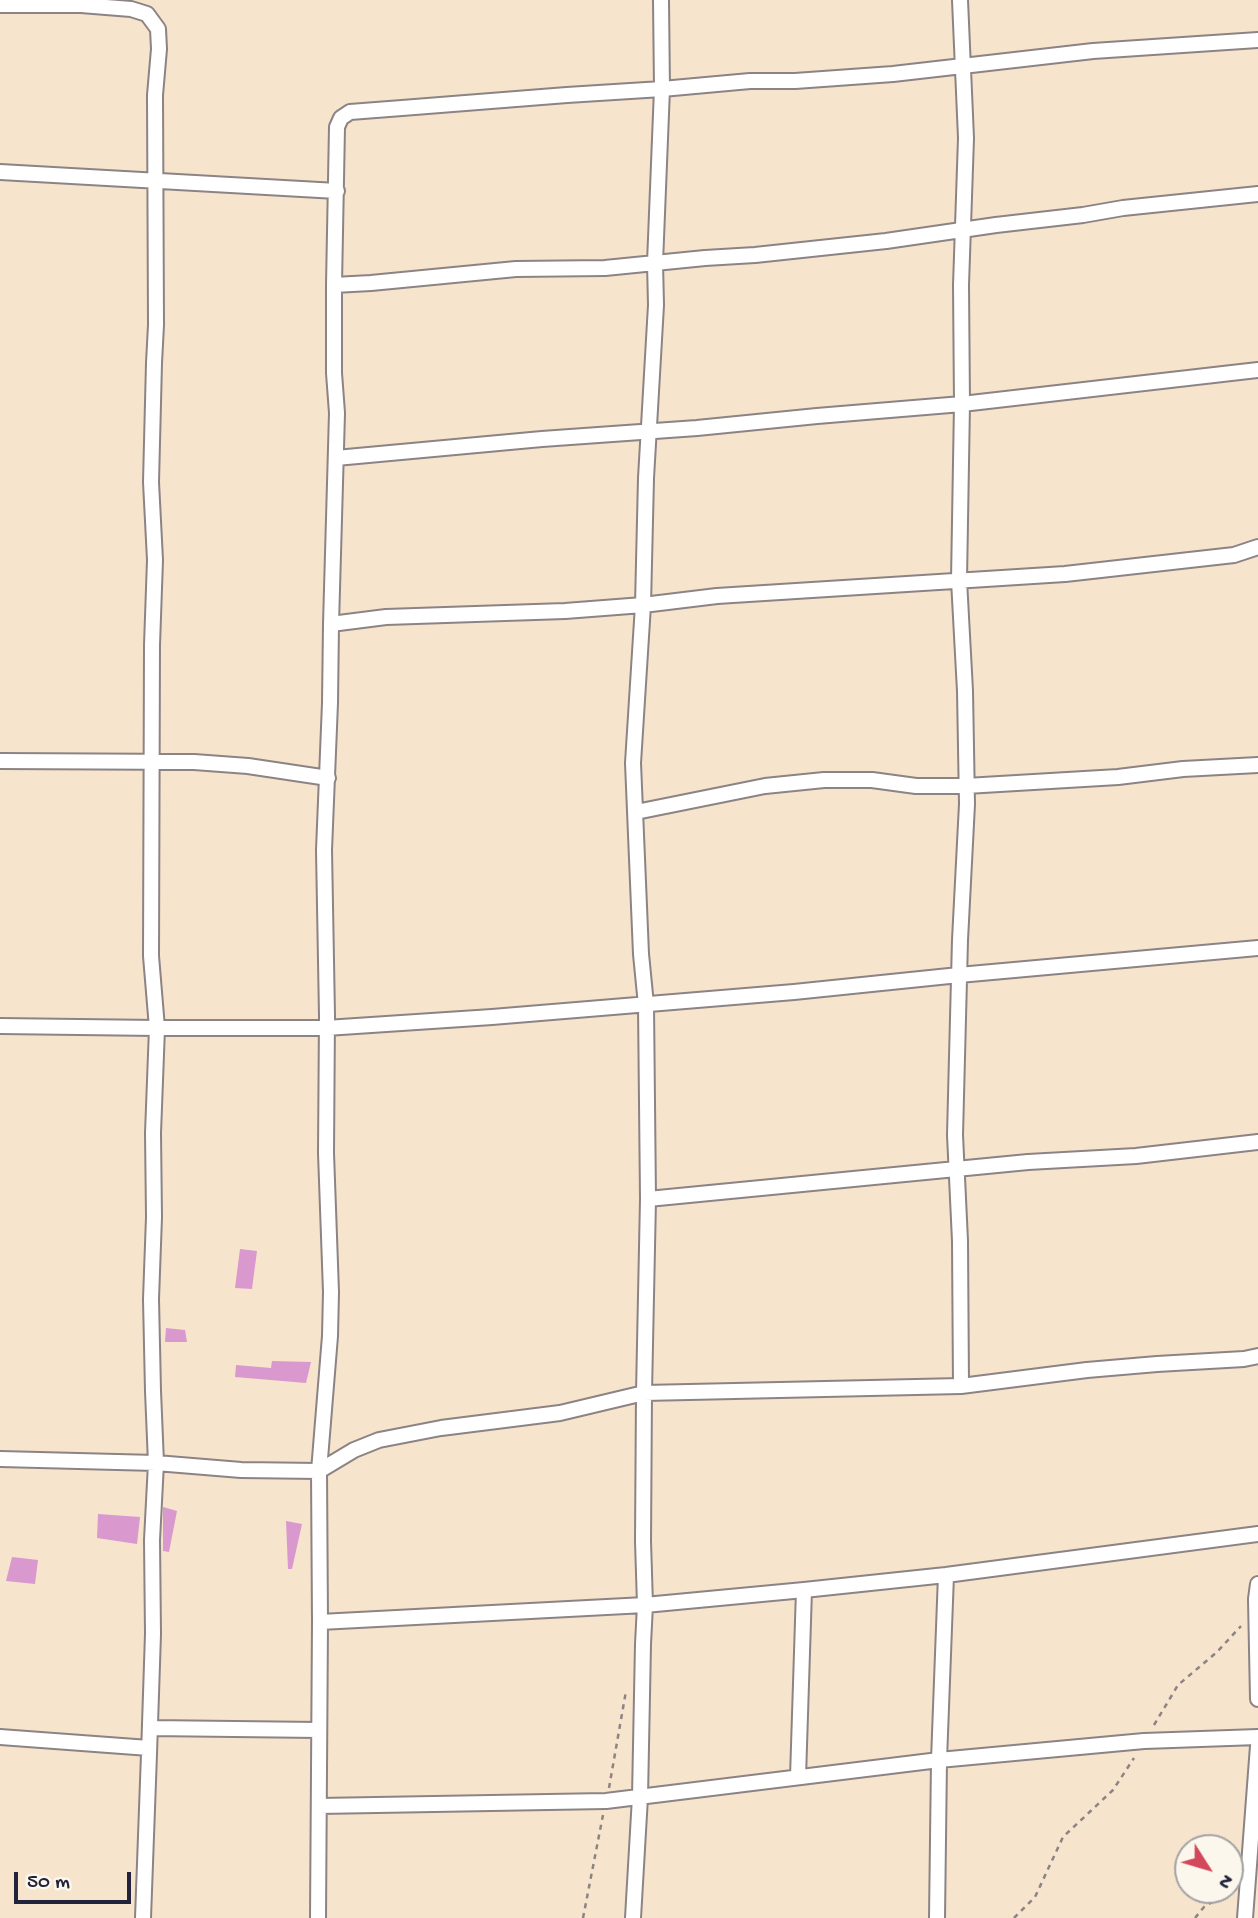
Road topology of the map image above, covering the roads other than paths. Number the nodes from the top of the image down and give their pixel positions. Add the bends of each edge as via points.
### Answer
1 (661, 0) edge
2 (960, 0) edge
3 (0, 5) edge
4 (1258, 40) edge
5 (962, 65) junction
6 (662, 89) junction
7 (0, 172) edge
8 (155, 180) junction
9 (337, 191) junction
10 (1258, 194) edge
11 (964, 229) junction
12 (655, 263) junction
13 (334, 285) junction
14 (1258, 370) edge
15 (962, 404) junction
16 (648, 432) junction
17 (336, 458) junction
18 (1258, 547) edge
19 (959, 580) junction
20 (643, 605) junction
21 (331, 624) junction
22 (0, 761) edge
23 (152, 761) junction
24 (1258, 765) edge
25 (328, 778) junction
26 (966, 786) junction
27 (636, 812) junction
28 (1258, 948) edge
29 (959, 975) junction
30 (646, 1005) junction
31 (0, 1026) edge
32 (157, 1028) junction
33 (326, 1028) junction
34 (1258, 1142) edge
35 (958, 1170) junction
36 (648, 1199) junction
37 (1258, 1356) edge
38 (961, 1385) junction
39 (644, 1393) junction
40 (0, 1459) edge
41 (156, 1463) junction
42 (319, 1471) junction
43 (1258, 1534) edge
44 (946, 1575) junction
45 (1258, 1584) edge
46 (804, 1590) junction
47 (645, 1605) junction
48 (320, 1622) junction
49 (1258, 1699) edge
50 (150, 1728) junction
51 (319, 1730) junction
52 (0, 1737) edge
53 (1258, 1737) edge
54 (1258, 1746) edge
55 (149, 1748) junction
56 (939, 1760) junction
57 (798, 1777) junction
58 (640, 1797) junction
59 (319, 1806) junction
60 (143, 1918) edge
61 (318, 1918) edge
62 (633, 1918) edge
63 (937, 1918) edge
64 (1245, 1918) edge

1 - 6 street
2 - 5 street
3 - 8 street via 81,5 131,9 147,15 158,29 159,49
4 - 5 street
5 - 6 street via 795,82
5 - 11 street
6 - 9 street via 349,112 337,127
6 - 12 street
7 - 8 street
8 - 9 street
8 - 23 street
9 - 13 street
10 - 11 street
11 - 12 street via 838,247
11 - 15 street
12 - 13 street via 516,269
12 - 16 street
13 - 17 street
14 - 15 street
15 - 16 street
15 - 19 street
16 - 17 street
16 - 20 street
17 - 21 street
18 - 19 street via 1234,555 1065,575
19 - 20 street
19 - 26 street
20 - 21 street via 386,617
20 - 27 street via 633,763
21 - 25 street
22 - 23 street
23 - 25 street via 248,766
23 - 32 street via 151,957
24 - 26 street
25 - 33 street
26 - 27 street via 824,780 765,786
26 - 29 street
27 - 30 street
28 - 29 street
29 - 30 street
29 - 35 street
30 - 33 street
30 - 36 street
31 - 32 street
32 - 33 street
32 - 41 street via 151,1298
33 - 42 street via 331,1303
34 - 35 street
35 - 36 street
35 - 38 street
36 - 39 street
37 - 38 street
38 - 39 street
39 - 42 street via 561,1413 379,1440
39 - 47 street
40 - 41 street
41 - 42 street
41 - 50 street
42 - 48 street
43 - 44 street
44 - 46 street
44 - 56 street
45 - 49 street
46 - 47 street
46 - 57 street
47 - 48 street
47 - 58 street
48 - 51 street
50 - 51 street
50 - 55 street
51 - 59 street
52 - 55 street
53 - 56 street via 1144,1741
54 - 64 street
55 - 60 street
56 - 57 street
56 - 63 street
57 - 58 street
58 - 59 street
58 - 62 street
59 - 61 street

